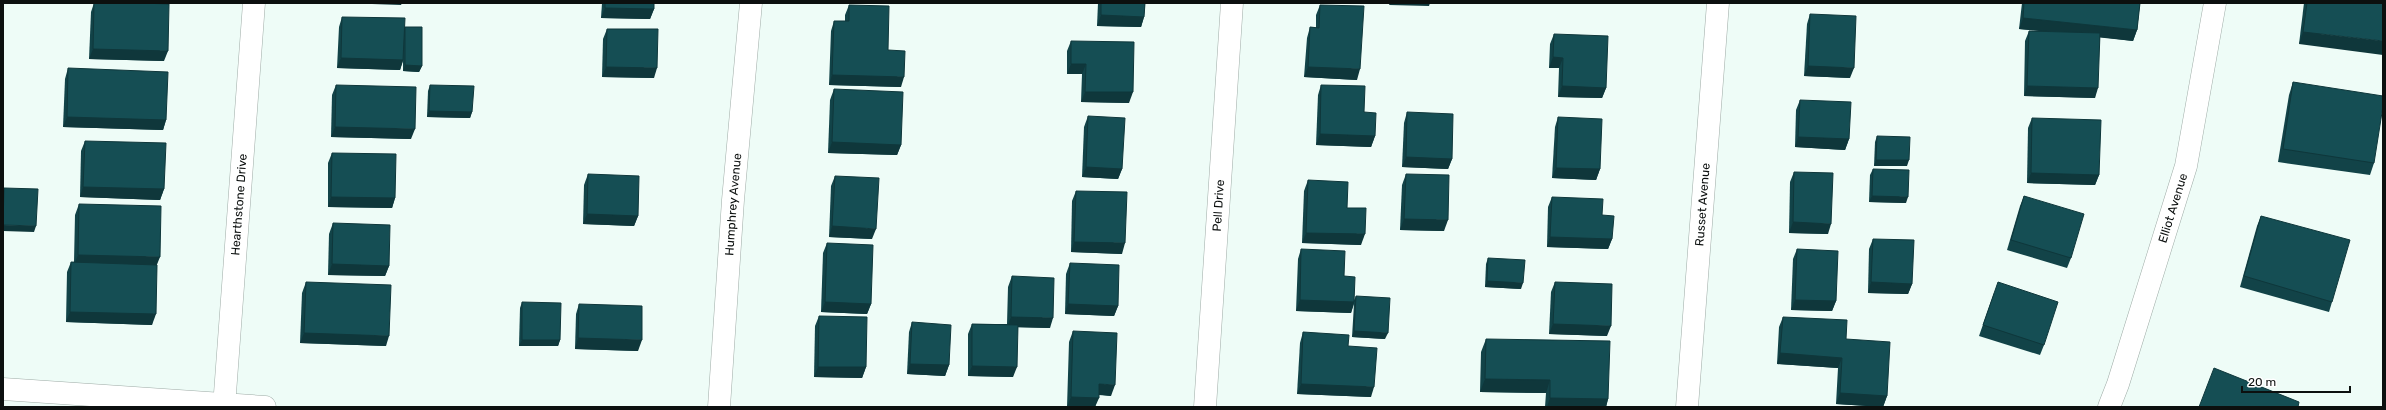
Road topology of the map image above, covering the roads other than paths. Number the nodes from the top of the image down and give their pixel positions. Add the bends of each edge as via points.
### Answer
1 (254, 3) edge
2 (751, 3) edge
3 (1232, 3) edge
4 (1718, 3) edge
5 (2215, 3) edge
6 (3, 389) edge
7 (224, 406) edge
8 (265, 407) edge
9 (719, 407) edge
10 (1205, 407) edge
11 (1687, 407) edge
12 (2109, 407) edge

1 - 7 street, Hearthstone Drive
2 - 9 street, Humphrey Avenue via 733,200
3 - 10 street, Pell Drive
4 - 11 street, Russet Avenue
5 - 12 street, Elliot Avenue via 2186,166
6 - 7 street
7 - 8 street

